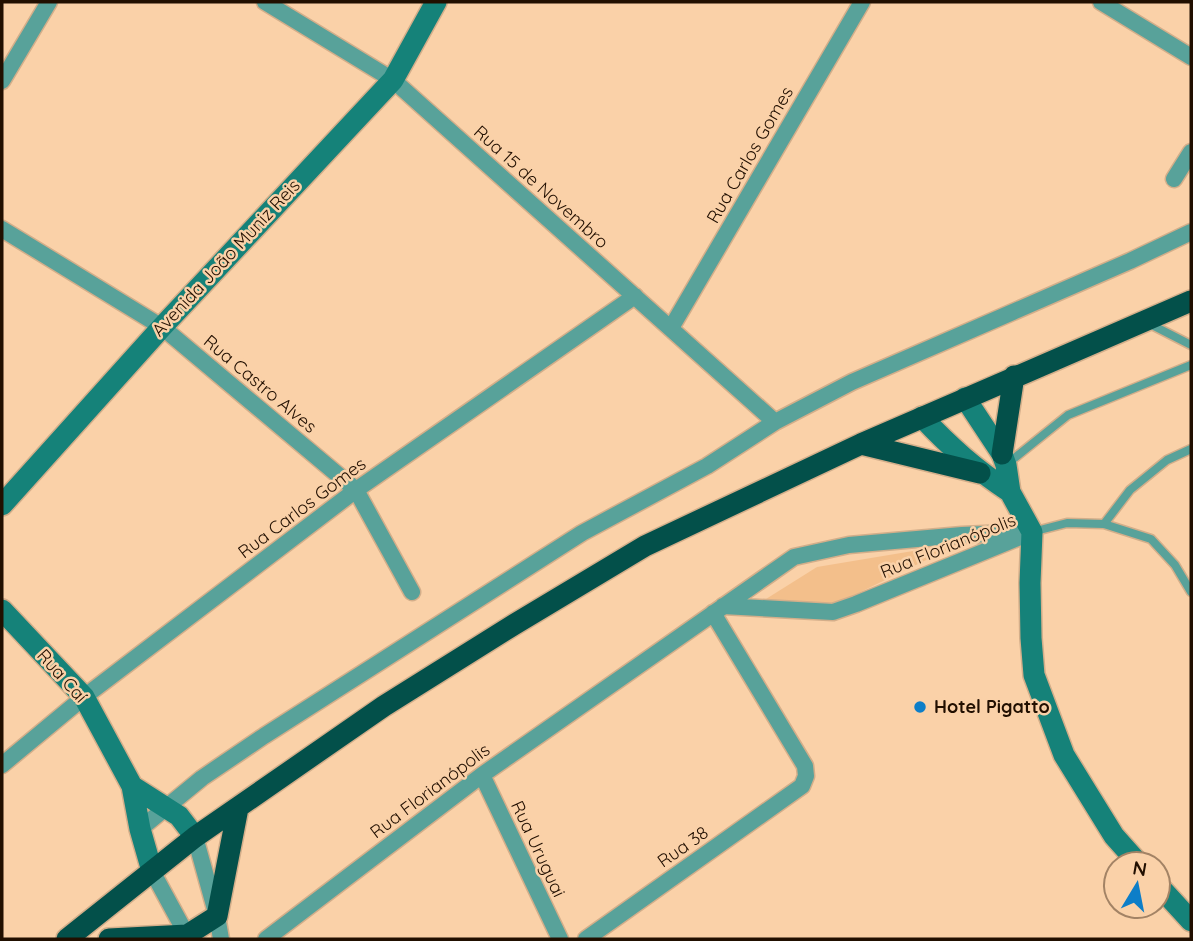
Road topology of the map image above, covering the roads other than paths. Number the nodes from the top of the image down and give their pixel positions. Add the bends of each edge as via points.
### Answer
1 (49, 2) edge
2 (265, 2) edge
3 (436, 2) edge
4 (862, 2) edge
5 (1101, 2) edge
6 (1191, 57) edge
7 (393, 80) junction
8 (2, 81) edge
9 (1191, 152) edge
10 (1174, 179) dead end
11 (2, 229) edge
12 (1191, 232) edge
13 (635, 296) junction
14 (1191, 301) edge
15 (1145, 321) junction
16 (162, 327) junction
17 (671, 328) junction
18 (1191, 345) edge
19 (1191, 365) edge
20 (1014, 376) junction
21 (965, 398) junction
22 (922, 417) junction
23 (775, 422) junction
24 (861, 444) junction
25 (1191, 449) edge
26 (1004, 459) junction
27 (984, 475) junction
28 (356, 491) junction
29 (1010, 492) junction
30 (2, 505) edge
31 (1104, 524) junction
32 (1032, 532) junction
33 (412, 592) dead end
34 (1191, 592) edge
35 (2, 610) edge
36 (718, 610) junction
37 (84, 697) junction
38 (2, 765) edge
39 (482, 775) junction
40 (132, 786) junction
41 (166, 807) junction
42 (237, 808) junction
43 (140, 829) junction
44 (195, 837) junction
45 (1126, 850) edge
46 (152, 871) junction
47 (1172, 900) edge
48 (217, 916) junction
49 (1191, 921) edge
50 (188, 937) edge
51 (68, 939) edge
52 (109, 939) edge
53 (221, 939) edge
54 (266, 939) edge
55 (560, 939) edge
56 (586, 939) edge

1 - 8 street
2 - 7 street, Rua 15 de Novembro
3 - 7 street, Avenida João Muniz Reis
4 - 17 street, Rua Carlos Gomes
5 - 6 street
7 - 13 street, Rua 15 de Novembro
7 - 16 street, Avenida João Muniz Reis
9 - 10 street
11 - 16 street, Rua Castro Alves
12 - 23 street via 852,382
13 - 17 street, Rua 15 de Novembro
13 - 28 street, Rua Carlos Gomes
14 - 15 highway
15 - 18 lane
15 - 20 highway
16 - 28 street, Rua Castro Alves
16 - 30 street, Avenida João Muniz Reis
17 - 23 street, Rua 15 de Novembro
19 - 26 lane via 1068,415
20 - 21 highway
20 - 26 highway
21 - 22 highway
21 - 26 street
22 - 24 highway
22 - 27 street
23 - 41 street via 707,466 570,541 264,736
24 - 27 highway
24 - 42 highway via 645,546 384,706
25 - 31 lane via 1167,460 1130,490
26 - 27 lane
26 - 29 street
27 - 29 street
28 - 33 street, Rua Castro Alves
28 - 37 street, Rua Carlos Gomes
29 - 32 street
31 - 32 lane via 1067,523
31 - 34 lane via 1151,539
32 - 36 street, Rua Florianópolis via 833,612
32 - 36 street, Rua Florianópolis via 849,545 794,557
32 - 45 street via 1034,675 1065,755
35 - 37 street, Rua Caí
36 - 39 street, Rua Florianópolis
36 - 56 street, Rua 38 via 805,766 802,786
37 - 38 street, Rua Carlos Gomes
37 - 40 street, Rua Caí
39 - 54 street, Rua Florianópolis
39 - 55 street, Rua Uruguai
40 - 41 street, Rua Caí
40 - 43 street, Rua Caí
41 - 43 street
41 - 44 street, Rua Caí
42 - 44 highway
42 - 48 highway
43 - 46 street, Rua Caí
44 - 46 highway
44 - 48 street, Rua Caí
46 - 50 street, Rua Caí
46 - 51 highway
47 - 49 street
48 - 50 highway
48 - 53 street, Rua Caí
50 - 52 highway

